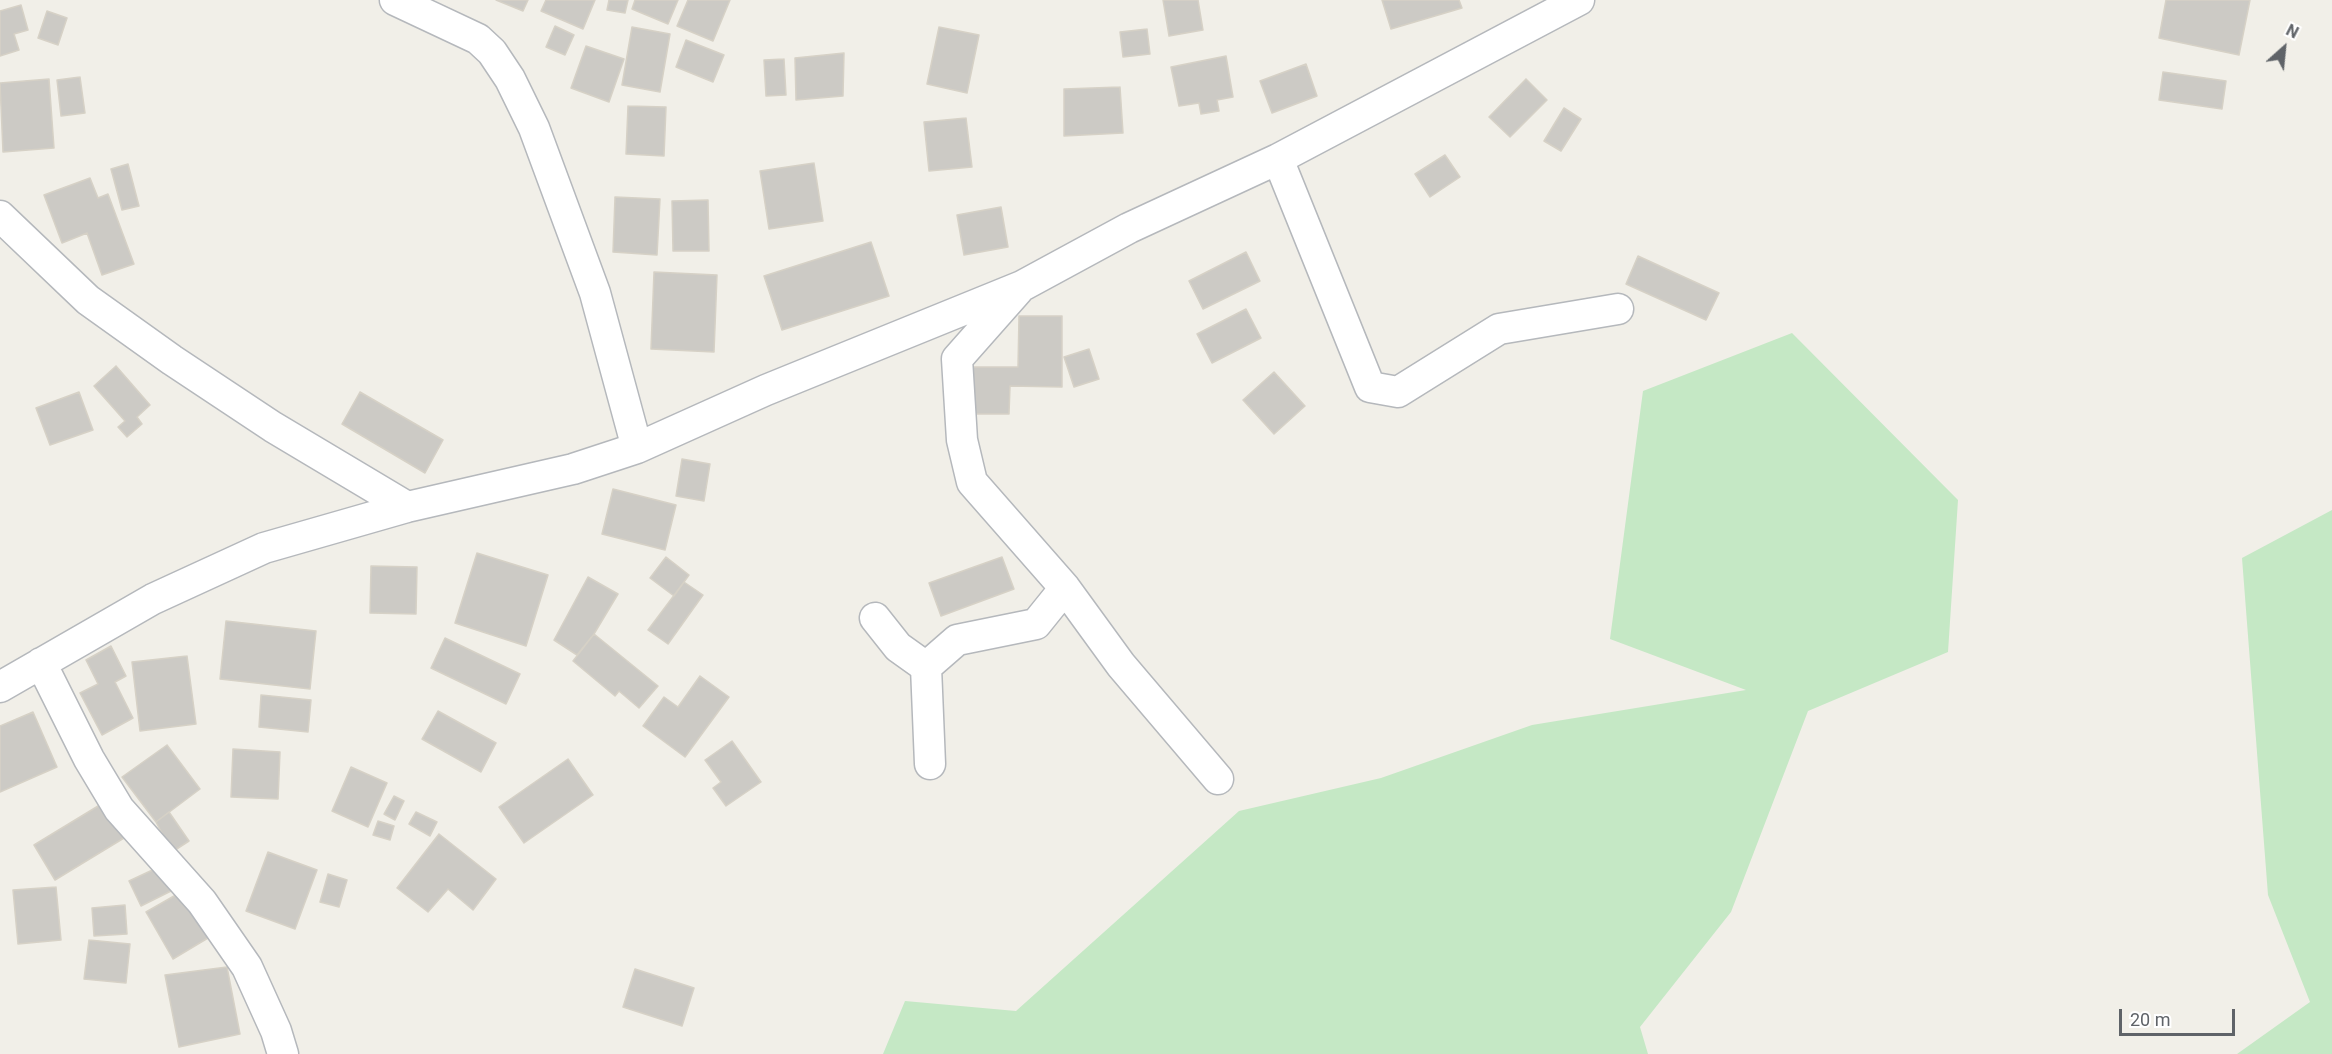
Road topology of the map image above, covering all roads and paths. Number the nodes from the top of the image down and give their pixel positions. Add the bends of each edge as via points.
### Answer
1 (395, 0) edge
2 (1579, 0) edge
3 (1278, 159) junction
4 (0, 217) edge
5 (1022, 286) junction
6 (1618, 309) dead end
7 (637, 448) junction
8 (406, 507) junction
9 (1065, 588) junction
10 (875, 618) dead end
11 (41, 663) junction
12 (926, 667) junction
13 (0, 687) edge
14 (930, 764) dead end
15 (1218, 779) dead end
16 (283, 1054) edge

1 - 7 street via 478,39 510,79 534,128 596,292
2 - 3 street
3 - 5 street via 1129,228
3 - 6 street via 1370,387 1398,393 1498,329
4 - 8 street via 98,307 273,427
5 - 7 street via 766,390
5 - 9 street via 957,358 962,440 972,482
7 - 8 street via 573,469
8 - 11 street via 264,548 153,599
9 - 12 street via 1036,624 957,640
9 - 15 street via 1121,664
10 - 12 street via 898,647
11 - 13 street
11 - 16 street via 119,809 202,902 247,967
12 - 14 street

